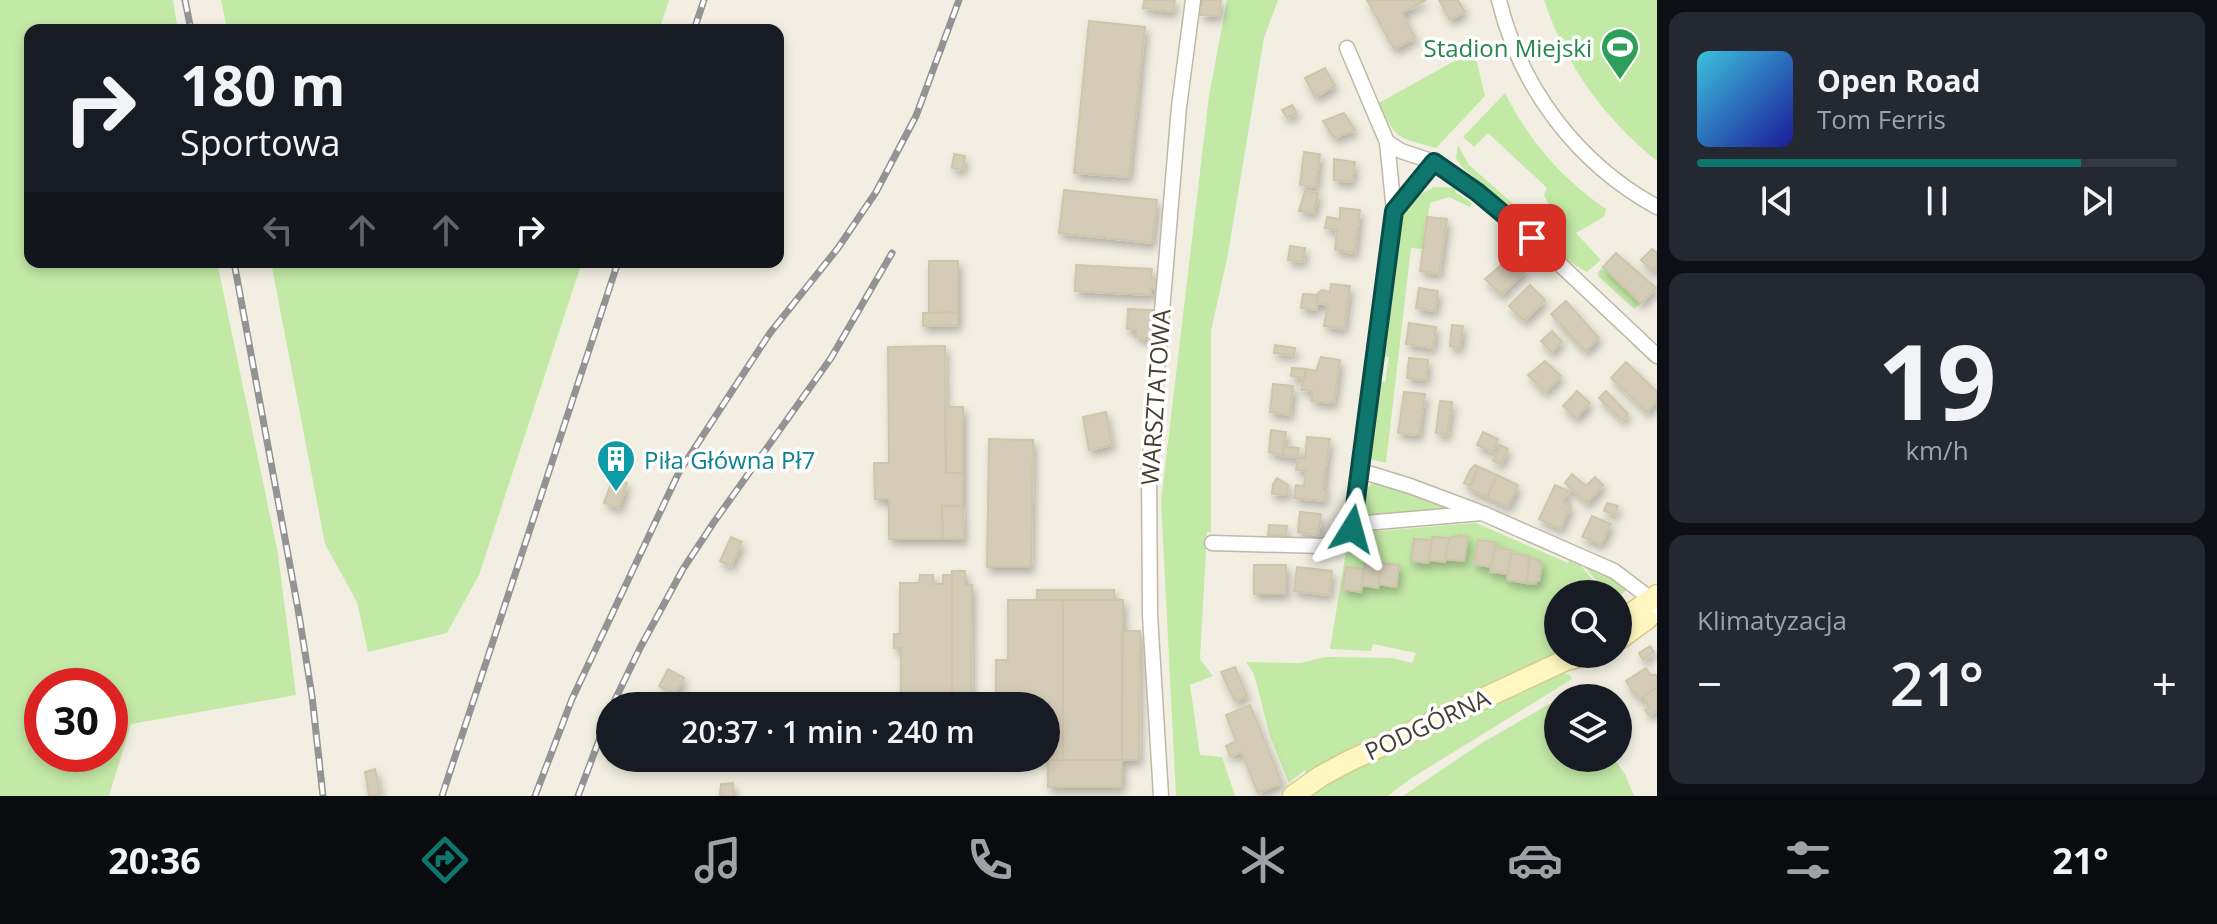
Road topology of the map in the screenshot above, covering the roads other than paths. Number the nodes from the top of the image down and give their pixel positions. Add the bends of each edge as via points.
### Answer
1 (1193, 0) edge
2 (1499, 0) edge
3 (1347, 48) dead end
4 (1387, 142) junction
5 (1434, 162) junction
6 (1657, 207) edge
7 (1394, 211) junction
8 (1657, 356) edge
9 (1361, 471) junction
10 (1482, 513) junction
11 (1352, 529) junction
12 (1212, 543) dead end
13 (1655, 608) edge
14 (1632, 617) edge
15 (1632, 628) edge
16 (1547, 668) edge
17 (1161, 796) edge
18 (1293, 796) edge

1 - 17 street, WARSZTATOWA via 1149,468 1150,615
2 - 6 street via 1527,74 1563,130 1605,173
3 - 4 street
4 - 5 street
4 - 7 street
5 - 7 street
5 - 8 street via 1521,229
7 - 9 street
9 - 10 street
9 - 11 street
10 - 11 street via 1365,523
10 - 13 street via 1614,571
11 - 12 street via 1322,546
13 - 14 street
13 - 15 street
16 - 18 street, PODGÓRNA via 1349,761

